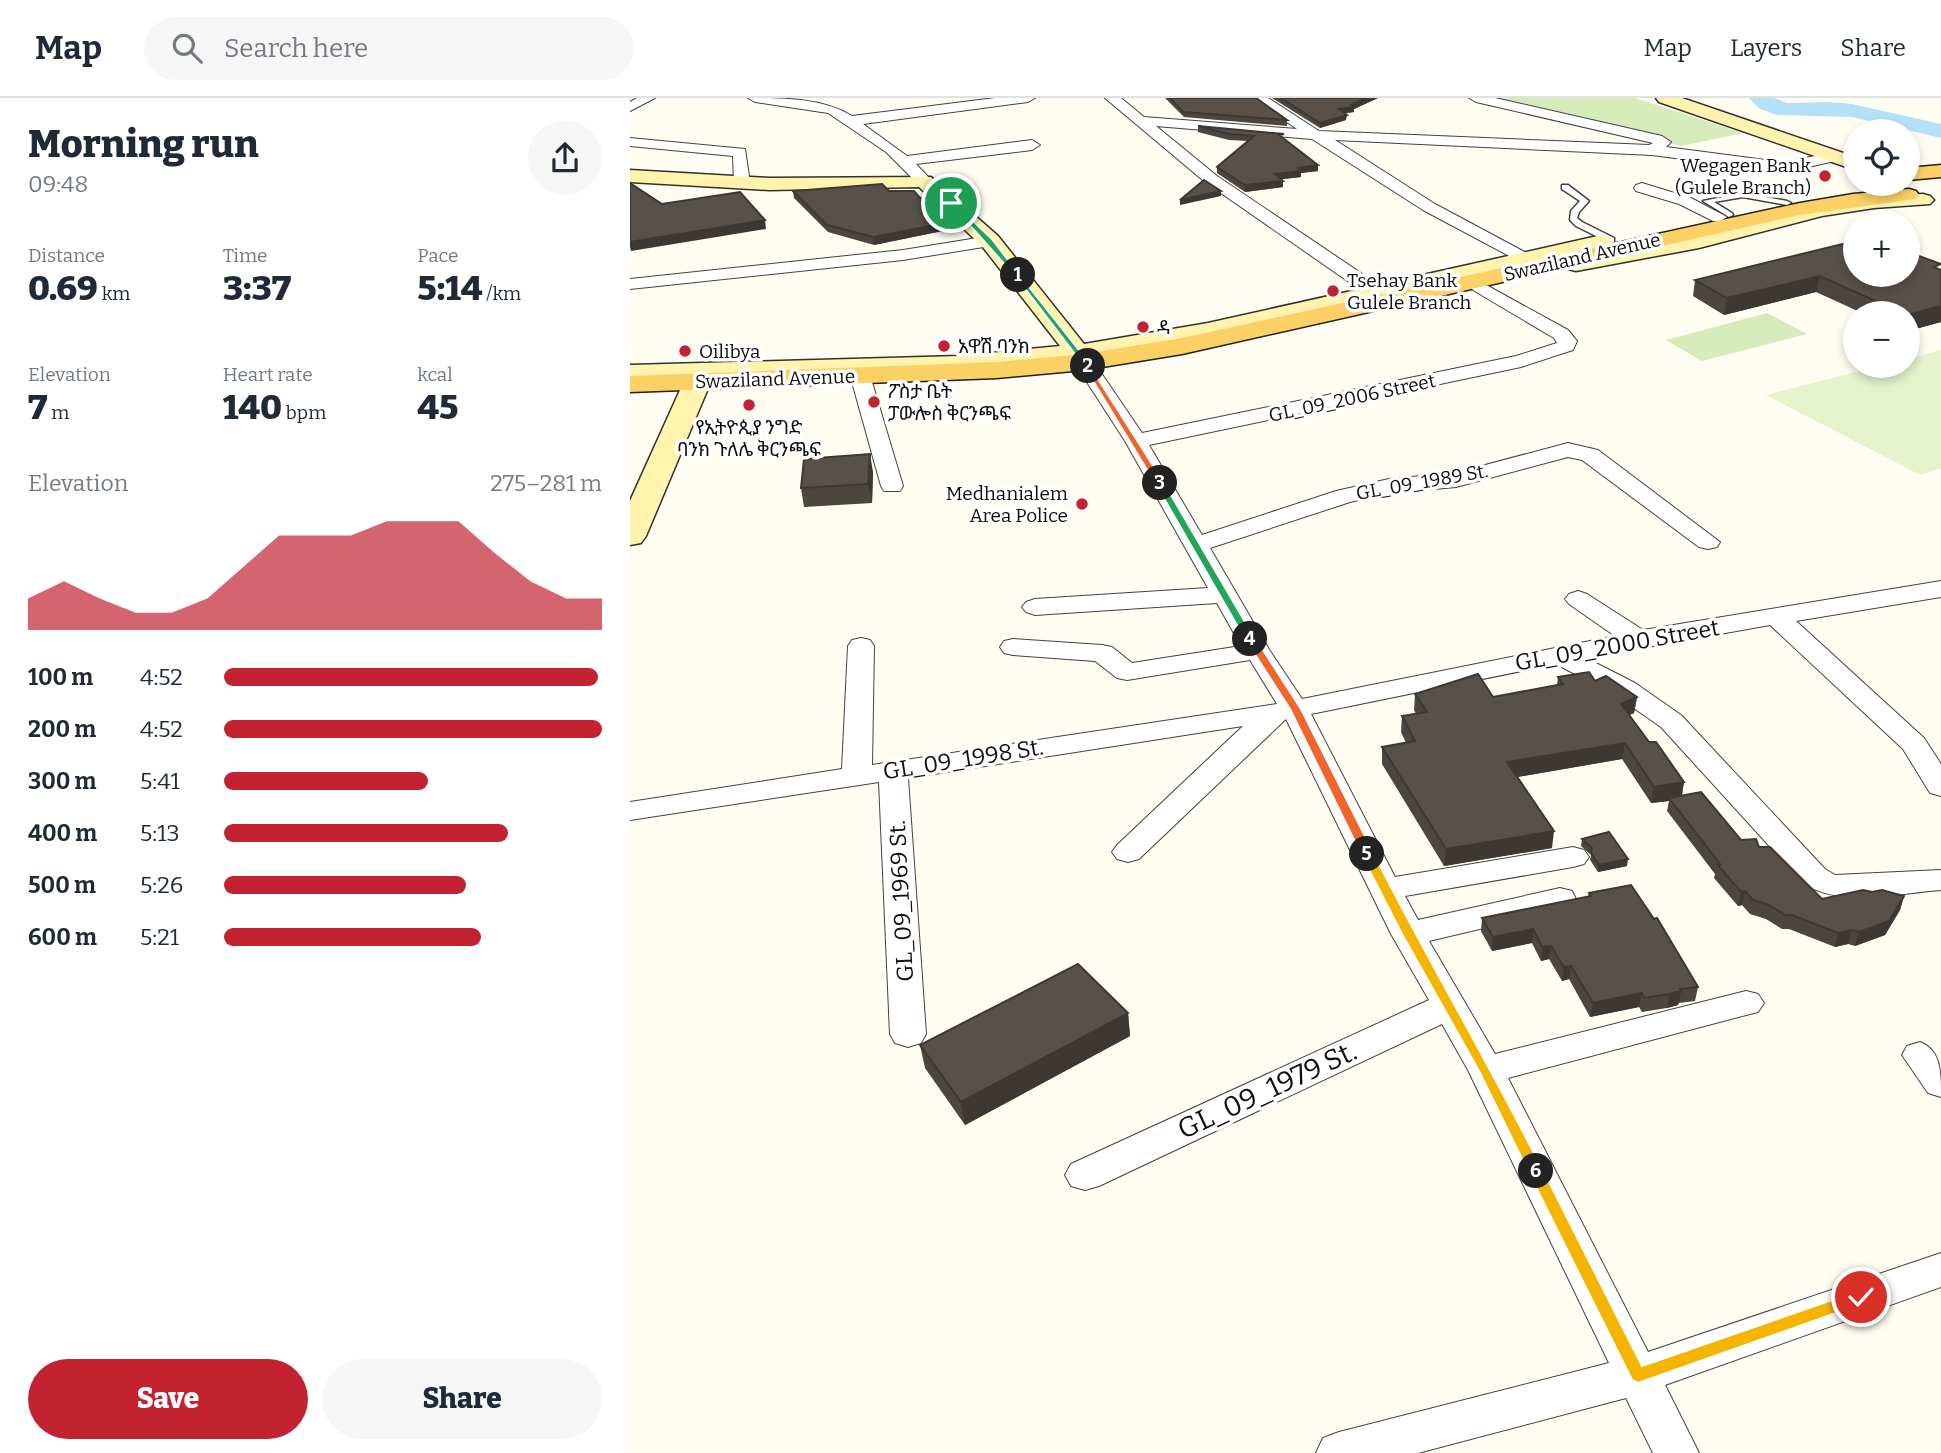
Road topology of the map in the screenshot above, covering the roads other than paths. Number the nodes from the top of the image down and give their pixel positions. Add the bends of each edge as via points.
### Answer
1 (648, 98) edge
2 (755, 98) edge
3 (927, 98) edge
4 (1028, 98) edge
5 (1112, 98) edge
6 (1258, 98) edge
7 (1475, 98) edge
8 (1665, 98) edge
9 (830, 103) edge
10 (630, 107) edge
11 (939, 109) junction
12 (850, 121) junction
13 (1142, 121) junction
14 (1317, 135) junction
15 (977, 138) dead end
16 (630, 142) edge
17 (1032, 145) dead end
18 (891, 149) junction
19 (1651, 150) junction
20 (1833, 158) junction
21 (904, 161) junction
22 (1843, 161) edge
23 (1941, 171) edge
24 (630, 176) edge
25 (924, 181) junction
26 (1920, 182) edge
27 (742, 183) junction
28 (1565, 187) dead end
29 (1642, 188) dead end
30 (1845, 196) edge
31 (1871, 196) edge
32 (1888, 196) edge
33 (1724, 216) junction
34 (1611, 240) junction
35 (990, 241) junction
36 (1528, 261) junction
37 (630, 284) edge
38 (1479, 286) junction
39 (1379, 293) junction
40 (1083, 359) junction
41 (631, 377) edge
42 (698, 379) junction
43 (863, 382) junction
44 (1136, 441) junction
45 (892, 486) dead end
46 (630, 536) edge
47 (1708, 542) dead end
48 (1195, 545) junction
49 (1941, 589) edge
50 (1224, 595) junction
51 (1578, 599) dead end
52 (1035, 607) dead end
53 (1777, 617) junction
54 (1638, 639) junction
55 (860, 646) dead end
56 (1013, 647) dead end
57 (1257, 651) junction
58 (1558, 654) junction
59 (1284, 711) junction
60 (1927, 743) edge
61 (893, 769) junction
62 (857, 775) junction
63 (1941, 787) edge
64 (630, 811) edge
65 (1128, 852) dead end
66 (1573, 857) dead end
67 (1941, 880) edge
68 (1385, 890) junction
69 (1560, 899) edge
70 (1408, 934) junction
71 (1746, 1003) dead end
72 (1448, 1006) junction
73 (908, 1034) dead end
74 (1486, 1070) junction
75 (1085, 1175) dead end
76 (1941, 1270) edge
77 (1638, 1375) junction
78 (1339, 1453) edge
79 (1676, 1453) edge

1 - 10 street
2 - 9 street
3 - 11 street
4 - 11 street
5 - 13 street
6 - 14 street
7 - 19 street via 1664,142
8 - 20 main road
9 - 12 street
11 - 12 street
12 - 18 street
13 - 14 street
13 - 39 street via 1211,179
14 - 19 street
14 - 36 street via 1429,207
15 - 18 street
16 - 27 street via 740,152
17 - 21 street
18 - 21 street
19 - 20 street via 1773,166
20 - 22 main road
21 - 25 street
23 - 26 main road, Swaziland Avenue
24 - 27 main road
25 - 27 main road
25 - 35 main road
28 - 34 lane via 1585,201 1573,218
29 - 33 street
30 - 33 main road
31 - 40 main road, Swaziland Avenue via 1182,346
32 - 38 main road
33 - 34 main road
34 - 36 main road
35 - 37 street via 903,255
35 - 40 main road
36 - 39 main road
38 - 40 main road via 1200,348
38 - 44 street, GL_09_2006 Street via 1561,334 1566,346 1521,361
39 - 40 main road
40 - 42 main road
40 - 43 main road via 976,377
40 - 44 street
41 - 42 main road
42 - 43 main road
42 - 46 main road
43 - 45 street
44 - 48 street
47 - 48 street, GL_09_1989 St. via 1590,456 1568,450 1455,480 1344,496
48 - 50 street
49 - 53 street, GL_09_2000 Street
50 - 52 street
50 - 57 street
51 - 54 street
53 - 54 street, GL_09_2000 Street
53 - 60 street
54 - 58 street, GL_09_2000 Street
55 - 62 street
56 - 57 street via 1102,653 1128,672
57 - 59 street
58 - 59 street, GL_09_2000 Street
58 - 67 street via 1625,689 1671,721 1826,884 1842,887
59 - 61 street, GL_09_1998 St.
59 - 65 street
59 - 68 street
60 - 63 street
61 - 62 street, GL_09_1998 St.
61 - 73 street, GL_09_1969 St.
62 - 64 street, GL_09_1998 St.
66 - 68 street
68 - 70 street
69 - 70 street
70 - 72 street
71 - 74 street
72 - 74 street
72 - 75 street, GL_09_1979 St.
74 - 77 street
76 - 77 street
77 - 78 street
77 - 79 street

